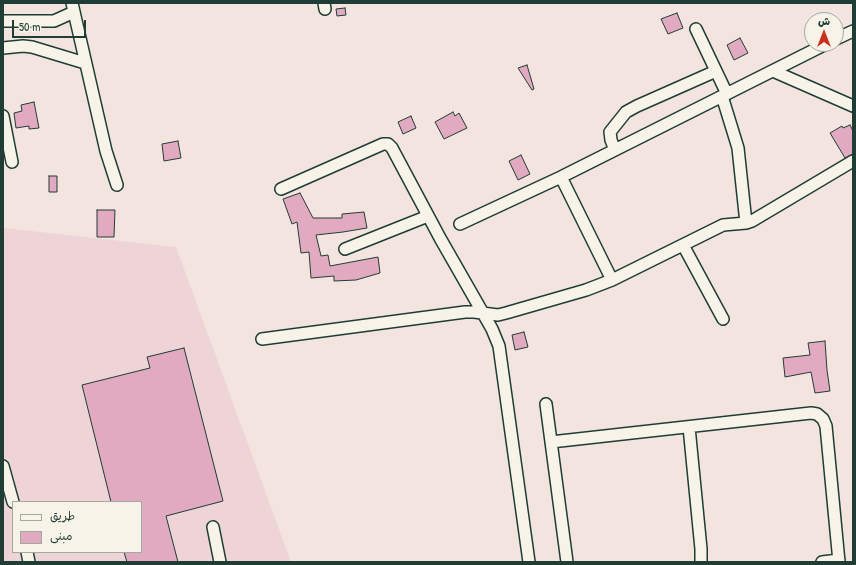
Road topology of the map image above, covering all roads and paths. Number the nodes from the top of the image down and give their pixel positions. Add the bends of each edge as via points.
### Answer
1 (73, 7) edge
2 (3, 21) edge
3 (696, 29) dead end
4 (3, 48) edge
5 (810, 52) edge
6 (86, 63) junction
7 (716, 71) junction
8 (773, 71) junction
9 (724, 95) junction
10 (853, 106) edge
11 (3, 116) edge
12 (615, 150) junction
13 (853, 161) edge
14 (12, 162) dead end
15 (561, 177) junction
16 (117, 185) dead end
17 (281, 189) dead end
18 (428, 216) junction
19 (746, 223) junction
20 (460, 224) dead end
21 (683, 245) junction
22 (345, 249) dead end
23 (612, 280) junction
24 (483, 312) junction
25 (723, 320) dead end
26 (262, 339) dead end
27 (546, 404) dead end
28 (689, 427) junction
29 (551, 442) junction
30 (3, 466) edge
31 (13, 501) edge
32 (213, 527) dead end
33 (839, 561) edge
34 (220, 562) edge
35 (529, 562) edge
36 (567, 562) edge
37 (701, 562) edge
38 (822, 562) edge

1 - 2 street via 54,21
1 - 6 street
3 - 7 street
4 - 6 street via 32,47
5 - 8 street
6 - 16 street via 106,151
7 - 9 street
7 - 12 street via 626,112 610,132
8 - 9 street
8 - 10 street
9 - 12 street
9 - 19 street via 740,157
11 - 14 street
12 - 15 street
13 - 19 street
15 - 20 street
15 - 23 street
17 - 18 street via 386,144 392,148
18 - 22 street
18 - 24 street
19 - 21 street via 723,225
21 - 23 street
21 - 25 street
23 - 24 street via 506,313
24 - 26 street via 465,312
24 - 35 street via 496,337 501,354
27 - 29 street
28 - 29 street
28 - 33 street via 811,413 823,418 826,426
28 - 37 street
29 - 36 street
30 - 31 street
32 - 34 street
33 - 38 street

